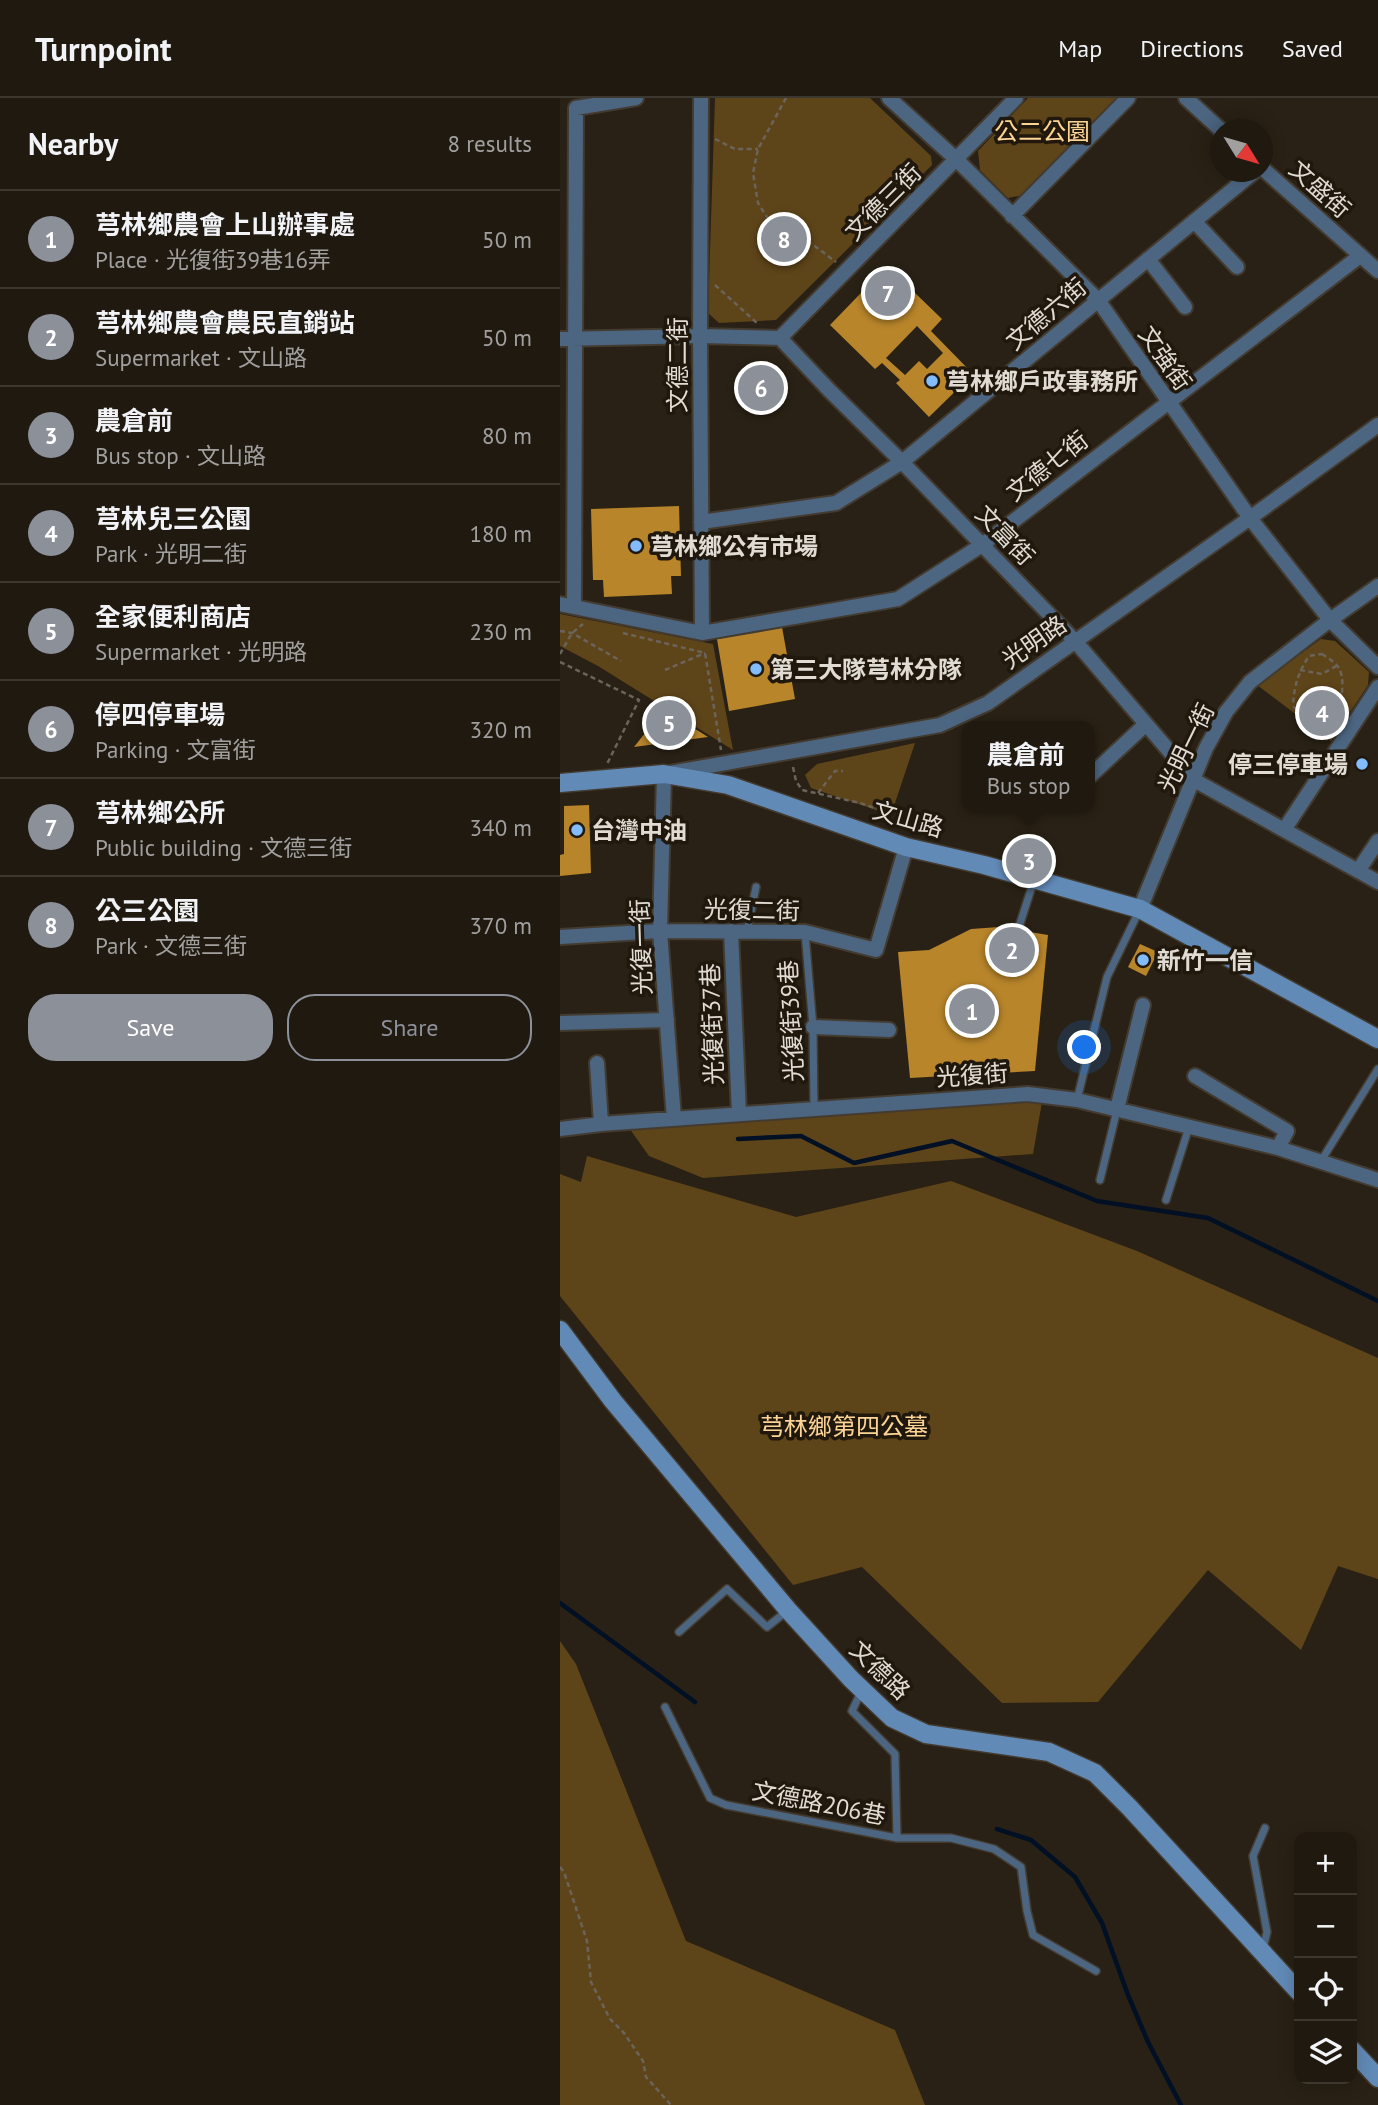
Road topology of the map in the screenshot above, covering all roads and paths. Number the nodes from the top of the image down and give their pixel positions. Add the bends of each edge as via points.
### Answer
1 (636, 98) edge
2 (701, 98) edge
3 (786, 98) edge
4 (889, 98) edge
5 (1017, 98) edge
6 (1128, 98) edge
7 (1186, 98) edge
8 (1210, 120) edge
9 (701, 133) junction
10 (758, 149) junction
11 (957, 160) junction
12 (1273, 178) edge
13 (1242, 182) edge
14 (1012, 216) junction
15 (1194, 221) junction
16 (1360, 256) junction
17 (1148, 259) junction
18 (1237, 267) dead end
19 (846, 271) junction
20 (1378, 271) edge
21 (707, 279) dead end
22 (1098, 300) junction
23 (1185, 307) dead end
24 (759, 324) dead end
25 (700, 336) junction
26 (780, 338) junction
27 (567, 339) edge
28 (1167, 401) junction
29 (1378, 425) edge
30 (902, 462) junction
31 (1251, 518) junction
32 (701, 523) junction
33 (982, 545) junction
34 (1378, 586) edge
35 (567, 605) edge
36 (1330, 620) junction
37 (594, 626) dead end
38 (560, 632) edge
39 (619, 632) dead end
40 (702, 632) junction
41 (572, 633) junction
42 (1075, 641) junction
43 (705, 653) junction
44 (560, 654) edge
45 (560, 662) edge
46 (621, 662) dead end
47 (1338, 665) junction
48 (1378, 667) edge
49 (665, 670) dead end
50 (1300, 670) junction
51 (1378, 687) edge
52 (1146, 724) junction
53 (790, 752) junction
54 (723, 763) junction
55 (843, 771) dead end
56 (1095, 771) edge
57 (664, 774) junction
58 (599, 779) junction
59 (1194, 780) junction
60 (560, 783) edge
61 (817, 793) junction
62 (889, 813) dead end
63 (1284, 830) junction
64 (1378, 841) edge
65 (906, 846) junction
66 (1358, 871) junction
67 (1034, 879) junction
68 (1378, 882) edge
69 (756, 887) dead end
70 (1140, 909) junction
71 (1018, 930) dead end
72 (660, 931) junction
73 (731, 931) junction
74 (747, 931) junction
75 (805, 932) junction
76 (560, 937) edge
77 (1143, 1004) dead end
78 (667, 1020) junction
79 (560, 1023) edge
80 (813, 1027) junction
81 (889, 1030) dead end
82 (1378, 1039) edge
83 (597, 1063) dead end
84 (1378, 1069) edge
85 (1195, 1076) dead end
86 (1077, 1100) junction
87 (814, 1109) junction
88 (1117, 1109) junction
89 (739, 1114) junction
90 (674, 1119) junction
91 (601, 1124) junction
92 (1189, 1126) junction
93 (560, 1129) edge
94 (1278, 1148) junction
95 (1321, 1162) junction
96 (1100, 1180) dead end
97 (1378, 1180) edge
98 (1166, 1200) dead end
99 (560, 1330) edge
100 (788, 1610) junction
101 (680, 1632) dead end
102 (863, 1690) junction
103 (665, 1707) dead end
104 (1265, 1828) dead end
105 (897, 1838) junction
106 (560, 1867) edge
107 (1263, 1952) junction
108 (1096, 1971) dead end
109 (1294, 1986) edge
110 (1357, 2055) edge
111 (1378, 2078) edge
112 (671, 2105) edge

1 - 27 street via 576,108
2 - 9 street, 文德二街
3 - 10 path
4 - 11 street, 文強街
5 - 11 street, 文德三街
6 - 14 street
7 - 8 street
9 - 10 path via 735,149
9 - 25 street, 文德二街
10 - 19 path via 753,173 758,203 772,225 795,240 813,244
11 - 14 street, 文強街
11 - 19 street, 文德三街
12 - 16 street, 文盛街
13 - 15 street, 文德六街
14 - 22 street, 文強街
15 - 17 street, 文德六街
15 - 18 street
16 - 20 street, 文盛街
16 - 28 street, 文德七街
17 - 22 street, 文德六街
17 - 23 street
19 - 26 street, 文德三街
21 - 24 path
22 - 28 street, 文強街
22 - 30 street, 文德六街
25 - 26 street
25 - 27 street
25 - 32 street, 文德二街
26 - 30 street, 文富街
27 - 35 street
28 - 31 street, 文強街
28 - 33 street, 文德七街
29 - 31 street, 光明路
30 - 32 street, 文德六街 via 836,503
30 - 33 street, 文富街
31 - 36 street, 文強街
31 - 42 street, 光明路
32 - 40 street, 文德二街
33 - 40 street, 文德七街 via 898,599
33 - 42 street, 文富街
34 - 36 street, 光明一街
35 - 40 street, 文德七街
36 - 48 street, 文強街
36 - 59 street, 光明一街 via 1250,682 1226,712
37 - 41 path via 582,624
38 - 41 path
39 - 43 path
41 - 44 path
41 - 46 path
42 - 52 street, 文富街
42 - 53 street, 光明路 via 988,703 940,724
43 - 49 path
43 - 54 path
45 - 58 path via 639,700
47 - 50 path via 1322,674
47 - 50 path via 1322,654 1309,656
47 - 50 path via 1342,700 1323,725 1314,725 1293,706
51 - 63 street
52 - 56 street
52 - 59 street, 文富街
53 - 54 street, 光明路
53 - 61 path via 796,781 802,790
54 - 57 street, 光明路
55 - 61 path via 835,771
57 - 58 main road, 文山路
57 - 65 main road, 文山路 via 729,785
57 - 72 street, 光復一街
58 - 60 main road, 文山路
59 - 63 street, 文富街
59 - 70 street, 光明一街
61 - 62 path
63 - 66 street, 文富街
64 - 66 street
65 - 67 main road, 文山路
65 - 75 street, 光復二街 via 876,950
66 - 68 street, 文富街
67 - 70 main road, 文山路
67 - 71 lane
69 - 74 lane
70 - 82 main road, 文山路
70 - 86 lane via 1107,976
72 - 73 street, 光復二街
72 - 76 street, 光復二街
72 - 78 street, 光復一街
73 - 74 street, 光復二街
73 - 89 street, 光復街37巷
74 - 75 street, 光復二街
75 - 80 lane, 光復街39巷
77 - 88 street
78 - 79 street
78 - 90 street, 光復一街
80 - 81 street
80 - 87 lane, 光復街39巷
83 - 91 street
84 - 95 lane
85 - 94 street via 1287,1131
86 - 87 street, 光復街 via 1028,1094
86 - 88 street, 光復街
87 - 89 street, 光復街
88 - 92 street, 光復街
88 - 96 lane
89 - 90 street, 光復街
90 - 91 street, 光復街
91 - 93 street, 光復街
92 - 94 street, 光復街
92 - 98 lane
94 - 95 street, 光復街
95 - 97 street, 光復街
99 - 100 main road, 文德路 via 613,1401
100 - 101 lane via 767,1627 727,1589
100 - 102 main road, 文德路
102 - 105 lane, 文德路206巷 via 852,1711 895,1754
102 - 107 main road, 文德路 via 892,1718 926,1734 1049,1752 1095,1773
103 - 105 lane, 文德路206巷 via 710,1798
104 - 107 lane via 1253,1856 1267,1932
105 - 108 lane via 950,1838 994,1849 1021,1867 1033,1935
106 - 112 path via 587,1941 591,1982 610,2019 643,2061 646,2077
107 - 109 main road, 文德路
110 - 111 main road

